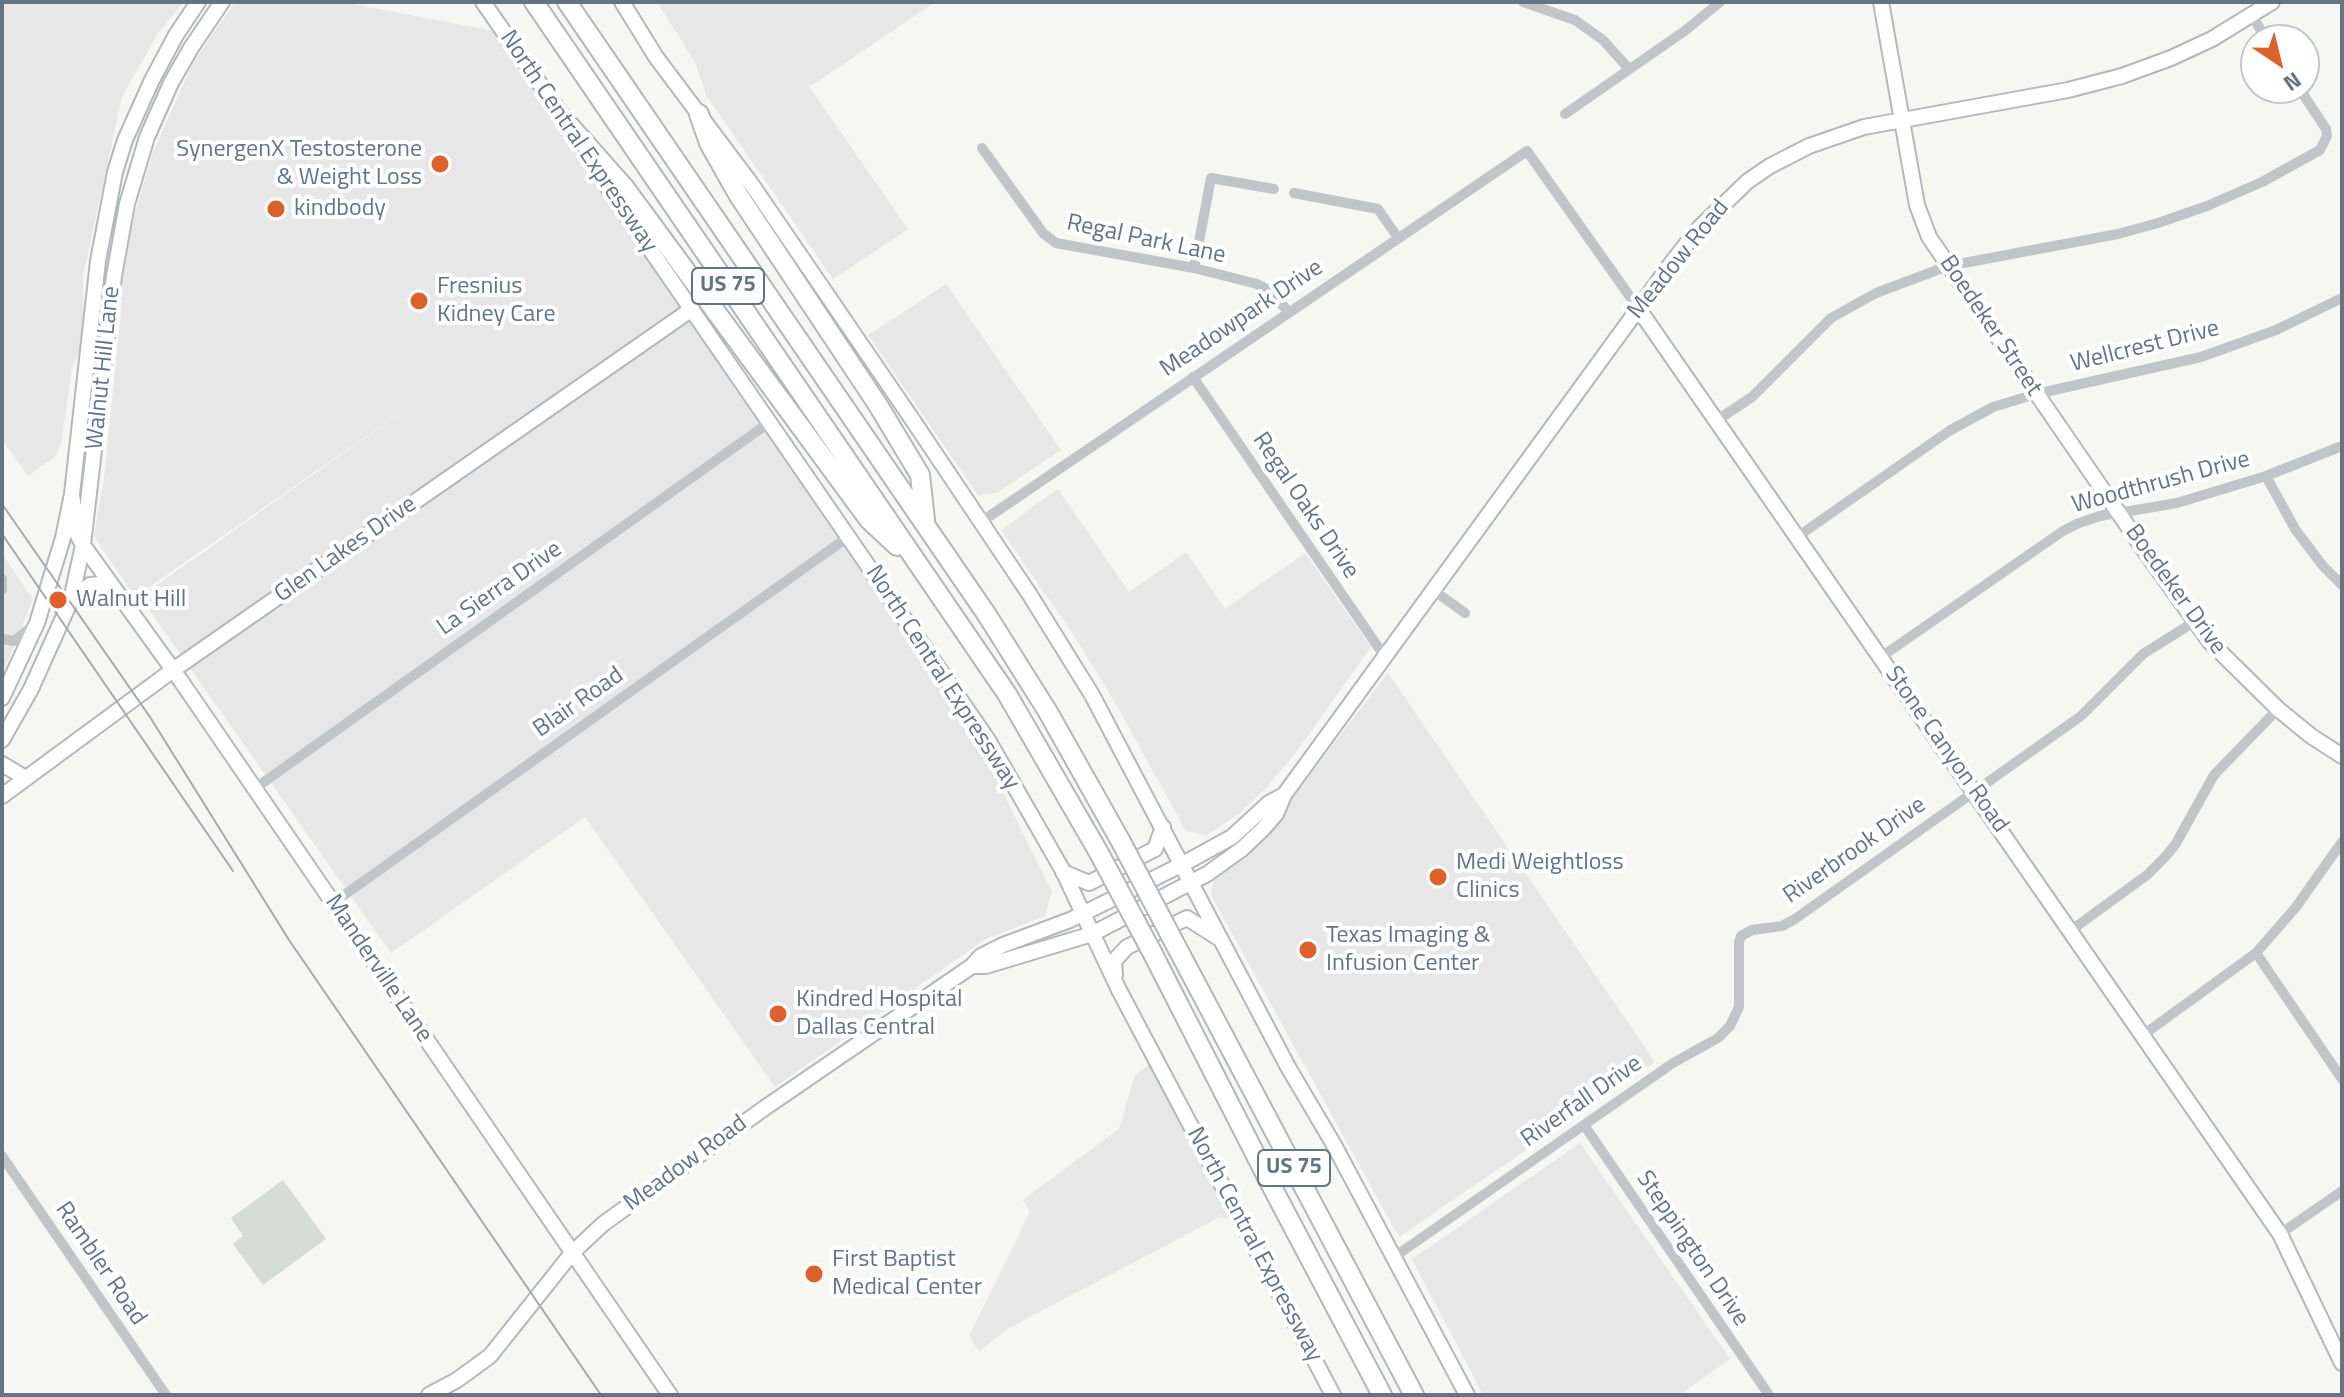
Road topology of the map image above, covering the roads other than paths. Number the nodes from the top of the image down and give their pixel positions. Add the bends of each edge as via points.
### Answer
1 (198, 2) edge
2 (222, 2) edge
3 (483, 2) edge
4 (534, 2) edge
5 (567, 2) edge
6 (622, 2) edge
7 (1523, 2) edge
8 (1720, 2) edge
9 (1881, 2) edge
10 (2272, 2) edge
11 (2252, 16) junction
12 (2257, 24) edge
13 (1629, 69) junction
14 (2310, 104) edge
15 (699, 114) junction
16 (1565, 114) dead end
17 (1902, 120) junction
18 (132, 124) junction
19 (570, 126) junction
20 (149, 132) junction
21 (982, 148) dead end
22 (1527, 151) joint
23 (1274, 189) dead end
24 (1294, 193) dead end
25 (1398, 238) junction
26 (1948, 266) junction
27 (1194, 268) junction
28 (2342, 298) edge
29 (1638, 308) junction
30 (692, 309) junction
31 (1288, 311) junction
32 (87, 356) junction
33 (106, 359) junction
34 (1193, 377) junction
35 (2036, 394) junction
36 (1716, 421) junction
37 (770, 422) junction
38 (2342, 446) edge
39 (2266, 476) junction
40 (72, 494) junction
41 (2119, 514) junction
42 (981, 522) junction
43 (925, 523) junction
44 (848, 537) junction
45 (1797, 537) junction
46 (83, 545) junction
47 (923, 570) junction
48 (2, 579) edge
49 (2342, 585) edge
50 (2, 590) edge
51 (1433, 590) junction
52 (118, 592) junction
53 (71, 600) junction
54 (1465, 613) dead end
55 (2194, 622) junction
56 (37, 623) junction
57 (2, 639) edge
58 (1385, 657) junction
59 (1881, 657) junction
60 (173, 670) junction
61 (2, 698) edge
62 (2278, 709) junction
63 (2, 740) edge
64 (2342, 756) edge
65 (2, 764) edge
66 (21, 781) junction
67 (254, 789) junction
68 (1974, 791) junction
69 (1284, 795) junction
70 (2, 796) edge
71 (1163, 827) junction
72 (2342, 842) edge
73 (1183, 864) junction
74 (1063, 871) junction
75 (1193, 882) junction
76 (333, 903) junction
77 (1083, 914) junction
78 (2070, 931) junction
79 (1092, 934) junction
80 (1223, 941) junction
81 (1739, 952) joint
82 (2256, 953) junction
83 (972, 966) junction
84 (1119, 990) junction
85 (2143, 1035) junction
86 (2342, 1079) edge
87 (1584, 1125) junction
88 (2, 1156) edge
89 (2342, 1191) edge
90 (2280, 1234) junction
91 (572, 1253) junction
92 (1394, 1257) junction
93 (2340, 1354) edge
94 (166, 1395) edge
95 (429, 1395) edge
96 (670, 1395) edge
97 (1333, 1395) edge
98 (1382, 1395) edge
99 (1414, 1395) edge
100 (1467, 1395) edge
101 (1769, 1395) edge

1 - 18 street, Walnut Hill Lane
2 - 20 street, Walnut Hill Lane via 184,60
3 - 19 street, North Central Expressway
4 - 47 highway, North Central Expressway / US 75
5 - 43 highway, US 75
6 - 15 street
7 - 13 street via 1575,20 1603,40
8 - 13 street
9 - 17 street
10 - 11 street, Meadow Road
11 - 12 street
11 - 17 street, Meadow Road via 2171,58 2111,79
13 - 16 street
14 - 26 street via 2326,129 2325,143 2262,182 2118,234
15 - 42 street
15 - 43 highway via 739,196 920,475
17 - 26 street, Boedeker Street via 1922,220
17 - 29 street, Meadow Road via 1809,146 1748,181 1699,228
18 - 20 street
18 - 32 street, Walnut Hill Lane via 108,198
19 - 30 street, North Central Expressway
19 - 47 highway via 625,188 869,520
20 - 33 street, Walnut Hill Lane via 127,204
21 - 27 street, Regal Park Lane via 1051,240
22 - 25 street, Meadowpark Drive
22 - 29 street, Stone Canyon Road
23 - 27 street via 1211,178
24 - 25 street via 1378,209
25 - 31 street, Meadowpark Drive
26 - 35 street, Boedeker Street
26 - 36 street via 1876,293 1831,318 1752,397
27 - 31 street, Regal Park Lane via 1257,284
28 - 35 street, Wellcrest Drive via 2276,330 2201,357
29 - 36 street, Stone Canyon Road
29 - 51 street, Meadow Road
30 - 37 street, North Central Expressway
30 - 60 street, Glen Lakes Drive
31 - 34 street, Meadowpark Drive
32 - 33 street
32 - 40 street, Walnut Hill Lane
33 - 46 street, Walnut Hill Lane
34 - 42 street, Meadowpark Drive
34 - 58 street, Regal Oaks Drive
35 - 41 street, Boedeker Street
35 - 45 street, Wellcrest Drive via 1972,416
36 - 45 street, Stone Canyon Road
37 - 44 street, North Central Expressway
37 - 67 street, La Sierra Drive
38 - 39 street, Woodthrush Drive
39 - 41 street, Woodthrush Drive
39 - 49 street via 2295,529
40 - 46 street
40 - 56 street, Walnut Hill Lane
41 - 55 street, Boedeker Drive
41 - 59 street, Woodthrush Drive via 2063,531
42 - 71 street via 1092,695
43 - 99 highway, US 75, bridge via 1022,670 1120,840
44 - 74 street, North Central Expressway via 969,710
44 - 76 street, Blair Road
45 - 59 street, Stone Canyon Road
46 - 52 street, Manderville Lane
46 - 53 street, Walnut Hill Lane
47 - 98 highway, North Central Expressway / US 75, bridge via 1007,694 1099,853
48 - 50 street
51 - 54 street
51 - 58 street, Meadow Road
52 - 53 street via 90,585
52 - 60 street, Manderville Lane
53 - 63 street, Walnut Hill Lane
55 - 62 street, Boedeker Drive
55 - 68 street, Riverbrook Drive via 2143,654 2088,711
56 - 57 street via 14,641
56 - 61 street, Walnut Hill Lane
58 - 69 street, Meadow Road
59 - 68 street, Stone Canyon Road
60 - 66 street, Glen Lakes Drive
60 - 67 street, Manderville Lane
62 - 64 street, Boedeker Drive
62 - 78 street via 2214,775 2165,857
65 - 66 street
66 - 70 street, Glen Lakes Drive
67 - 76 street, Manderville Lane
68 - 78 street, Stone Canyon Road
68 - 81 street, Riverbrook Drive via 1795,919 1741,936
69 - 73 street, Meadow Road via 1232,837
69 - 75 street, Meadow Road via 1276,814 1256,836
71 - 73 street
71 - 74 street via 1155,849 1146,856 1089,883
72 - 82 street
73 - 75 street
73 - 77 street, Meadow Road
74 - 77 street, North Central Expressway
75 - 79 street, Meadow Road
75 - 80 street
76 - 91 street, Manderville Lane
77 - 79 street, North Central Expressway
77 - 83 street, Meadow Road via 1003,945
78 - 85 street, Stone Canyon Road
79 - 83 street, Meadow Road
79 - 84 street, North Central Expressway
80 - 84 street via 1187,918 1119,954 1113,969
80 - 92 street
81 - 87 street, Riverfall Drive via 1739,1007 1730,1026
82 - 85 street
82 - 86 street
83 - 91 street, Meadow Road via 649,1190
84 - 97 street, North Central Expressway
85 - 90 street, Stone Canyon Road
87 - 92 street, Riverfall Drive
87 - 101 street, Steppington Drive
88 - 94 street, Rambler Road
89 - 90 street
90 - 93 street, Stone Canyon Road
91 - 95 street, Meadow Road via 490,1356
91 - 96 street, Manderville Lane
92 - 100 street

